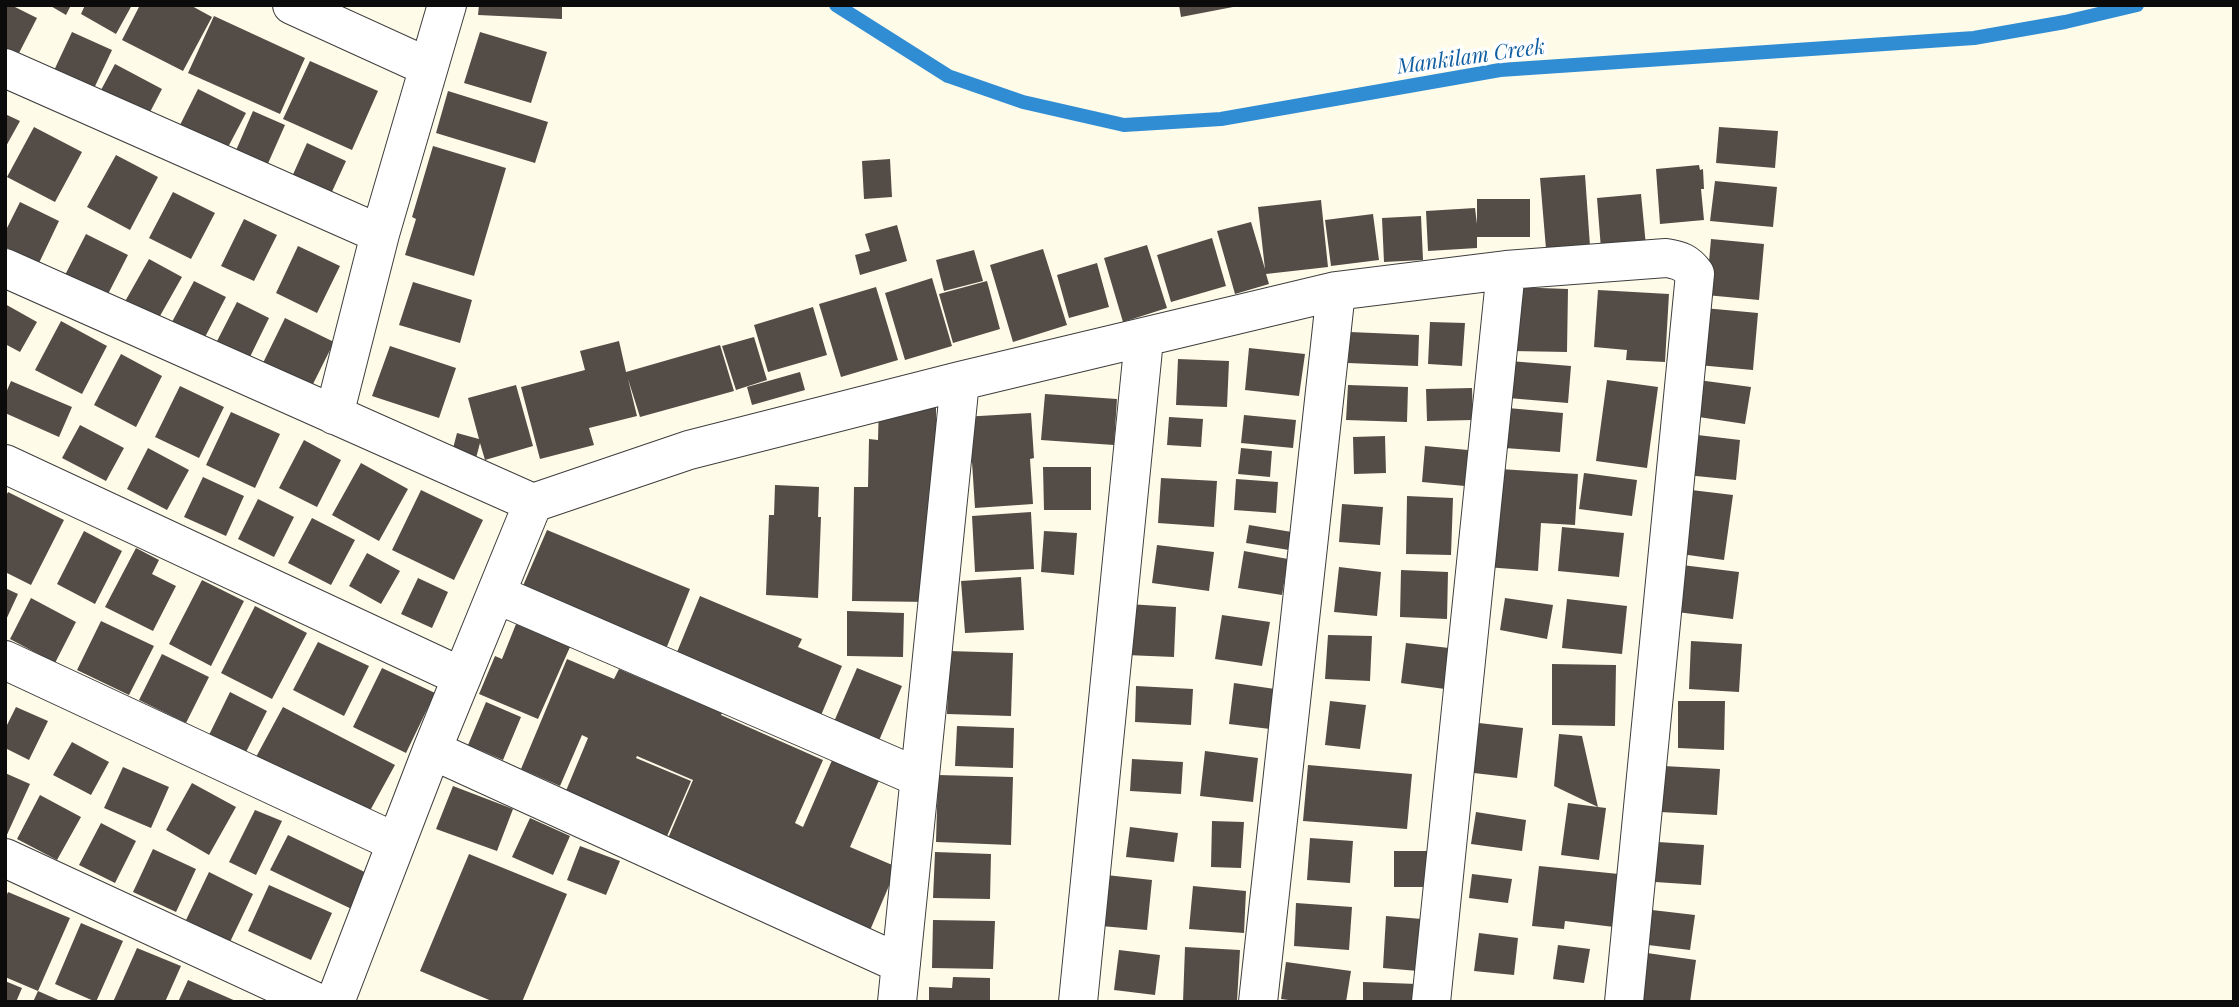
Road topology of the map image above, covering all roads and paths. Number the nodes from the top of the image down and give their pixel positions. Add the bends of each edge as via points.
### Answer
1 (292, 5) edge
2 (447, 5) edge
3 (428, 66) junction
4 (5, 68) edge
5 (380, 234) junction
6 (5, 268) edge
7 (1506, 270) junction
8 (1336, 291) junction
9 (1144, 339) junction
10 (960, 381) junction
11 (334, 415) junction
12 (5, 464) edge
13 (533, 503) junction
14 (496, 594) junction
15 (5, 660) edge
16 (462, 677) junction
17 (432, 750) junction
18 (918, 777) junction
19 (396, 842) junction
20 (5, 858) edge
21 (901, 964) junction
22 (316, 1002) edge
23 (335, 1002) edge
24 (897, 1002) edge
25 (1078, 1002) edge
26 (1258, 1002) edge
27 (1431, 1002) edge
28 (1624, 1002) edge

1 - 3 street
2 - 3 street
3 - 5 street
4 - 5 street
5 - 11 street
6 - 11 street
7 - 8 street
7 - 27 street
7 - 28 street via 1666,258 1689,265 1695,274
8 - 9 street
8 - 26 street
9 - 10 street
9 - 25 street
10 - 13 street via 689,450
10 - 18 street
11 - 13 street
12 - 16 street
13 - 14 street
14 - 16 street
14 - 18 street
15 - 19 street
16 - 17 street
17 - 19 street
17 - 21 street
18 - 21 street
19 - 23 street
20 - 22 street
21 - 24 street

